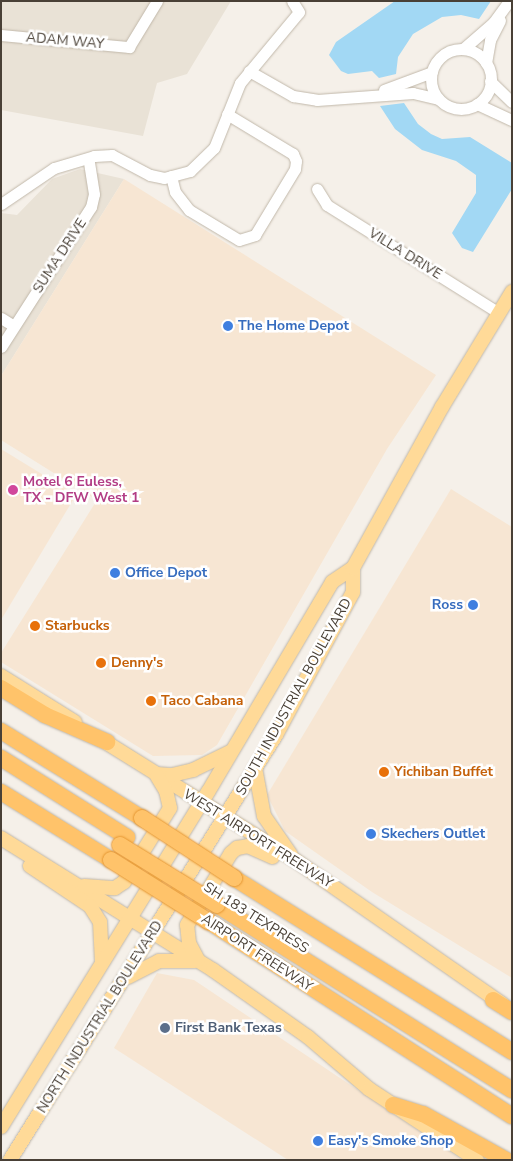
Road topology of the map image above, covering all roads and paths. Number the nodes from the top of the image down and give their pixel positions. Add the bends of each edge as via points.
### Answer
1 (157, 1) edge
2 (292, 1) edge
3 (507, 4) edge
4 (1, 35) edge
5 (463, 50) junction
6 (486, 63) junction
7 (250, 70) junction
8 (432, 72) junction
9 (490, 81) junction
10 (375, 93) junction
11 (438, 99) junction
12 (512, 102) edge
13 (477, 104) junction
14 (227, 114) junction
15 (512, 120) edge
16 (88, 158) junction
17 (171, 176) junction
18 (317, 190) dead end
19 (1, 204) edge
20 (512, 292) edge
21 (499, 313) junction
22 (1, 318) edge
23 (14, 326) junction
24 (1, 347) edge
25 (353, 568) junction
26 (1, 676) edge
27 (1, 688) edge
28 (1, 731) edge
29 (107, 742) junction
30 (232, 751) junction
31 (1, 758) edge
32 (255, 768) junction
33 (1, 771) edge
34 (155, 774) junction
35 (1, 792) edge
36 (202, 802) junction
37 (226, 817) junction
38 (4, 840) edge
39 (124, 841) junction
40 (167, 858) joint
41 (294, 860) junction
42 (306, 869) junction
43 (190, 874) joint
44 (81, 886) junction
45 (219, 901) junction
46 (130, 916) junction
47 (154, 931) junction
48 (198, 961) junction
49 (102, 963) junction
50 (125, 979) junction
51 (493, 1000) joint
52 (512, 1010) edge
53 (512, 1052) edge
54 (512, 1078) edge
55 (512, 1090) edge
56 (393, 1105) junction
57 (512, 1116) edge
58 (1, 1127) edge
59 (10, 1160) edge
60 (476, 1160) edge
61 (506, 1160) edge

1 - 4 street, ADAM WAY via 129,47
2 - 7 street via 299,12
3 - 5 street
3 - 6 street via 490,40
5 - 6 street via 472,52
5 - 8 street via 440,58
6 - 9 street
7 - 10 street via 293,96 317,100
7 - 14 street via 235,91
8 - 10 street
8 - 11 street via 433,91
9 - 12 street
9 - 13 street via 484,98
10 - 11 street via 413,93
11 - 13 street via 453,108
13 - 15 street
14 - 17 street via 208,157 190,171
14 - 17 street via 293,154 296,161 295,169 250,239 239,240 189,210 175,192
16 - 17 street via 112,155 150,175
16 - 19 street via 54,168
16 - 23 street, SUMA DRIVE via 94,194 91,207
18 - 21 street, VILLA DRIVE via 327,205
20 - 21 main road, SOUTH INDUSTRIAL BOULEVARD
21 - 25 main road, SOUTH INDUSTRIAL BOULEVARD via 442,407
22 - 23 street
23 - 24 street, SUMA DRIVE
25 - 30 main road, SOUTH INDUSTRIAL BOULEVARD via 332,582
25 - 32 main road, SOUTH INDUSTRIAL BOULEVARD via 352,592
26 - 29 main road, WEST AIRPORT FREEWAY
27 - 29 highway via 45,714
28 - 53 highway, bridge
29 - 34 main road, WEST AIRPORT FREEWAY
30 - 34 main road via 193,770 172,775
30 - 36 main road, SOUTH INDUSTRIAL BOULEVARD
31 - 39 highway, SH 183 TEXPRESS
32 - 37 main road, SOUTH INDUSTRIAL BOULEVARD
32 - 41 main road via 264,816
33 - 39 highway, SH 183 TEXPRESS
34 - 36 main road, WEST AIRPORT FREEWAY
34 - 44 main road via 166,792 170,808 124,882 115,888
35 - 57 highway, AIRPORT FREEWAY, bridge
36 - 37 main road, WEST AIRPORT FREEWAY
36 - 40 main road, SOUTH INDUSTRIAL BOULEVARD
37 - 41 main road, WEST AIRPORT FREEWAY
37 - 43 main road, SOUTH INDUSTRIAL BOULEVARD
38 - 44 main road
38 - 49 main road via 21,860 90,906 100,922
39 - 45 highway, SH 183 TEXPRESS, bridge
40 - 46 main road, NORTH INDUSTRIAL BOULEVARD
41 - 42 main road, WEST AIRPORT FREEWAY
42 - 48 main road via 285,864 264,851 248,846 237,848 187,925 189,942
42 - 51 main road, WEST AIRPORT FREEWAY
43 - 47 main road, NORTH INDUSTRIAL BOULEVARD
44 - 46 main road
45 - 54 highway, SH 183 TEXPRESS
45 - 55 highway, SH 183 TEXPRESS
46 - 47 main road
46 - 49 main road, NORTH INDUSTRIAL BOULEVARD
47 - 48 main road
47 - 50 main road, NORTH INDUSTRIAL BOULEVARD
48 - 50 main road via 159,961
48 - 56 main road via 272,1010
49 - 58 main road, NORTH INDUSTRIAL BOULEVARD
50 - 59 main road, NORTH INDUSTRIAL BOULEVARD
51 - 52 highway
56 - 60 main road
56 - 61 highway via 423,1114

